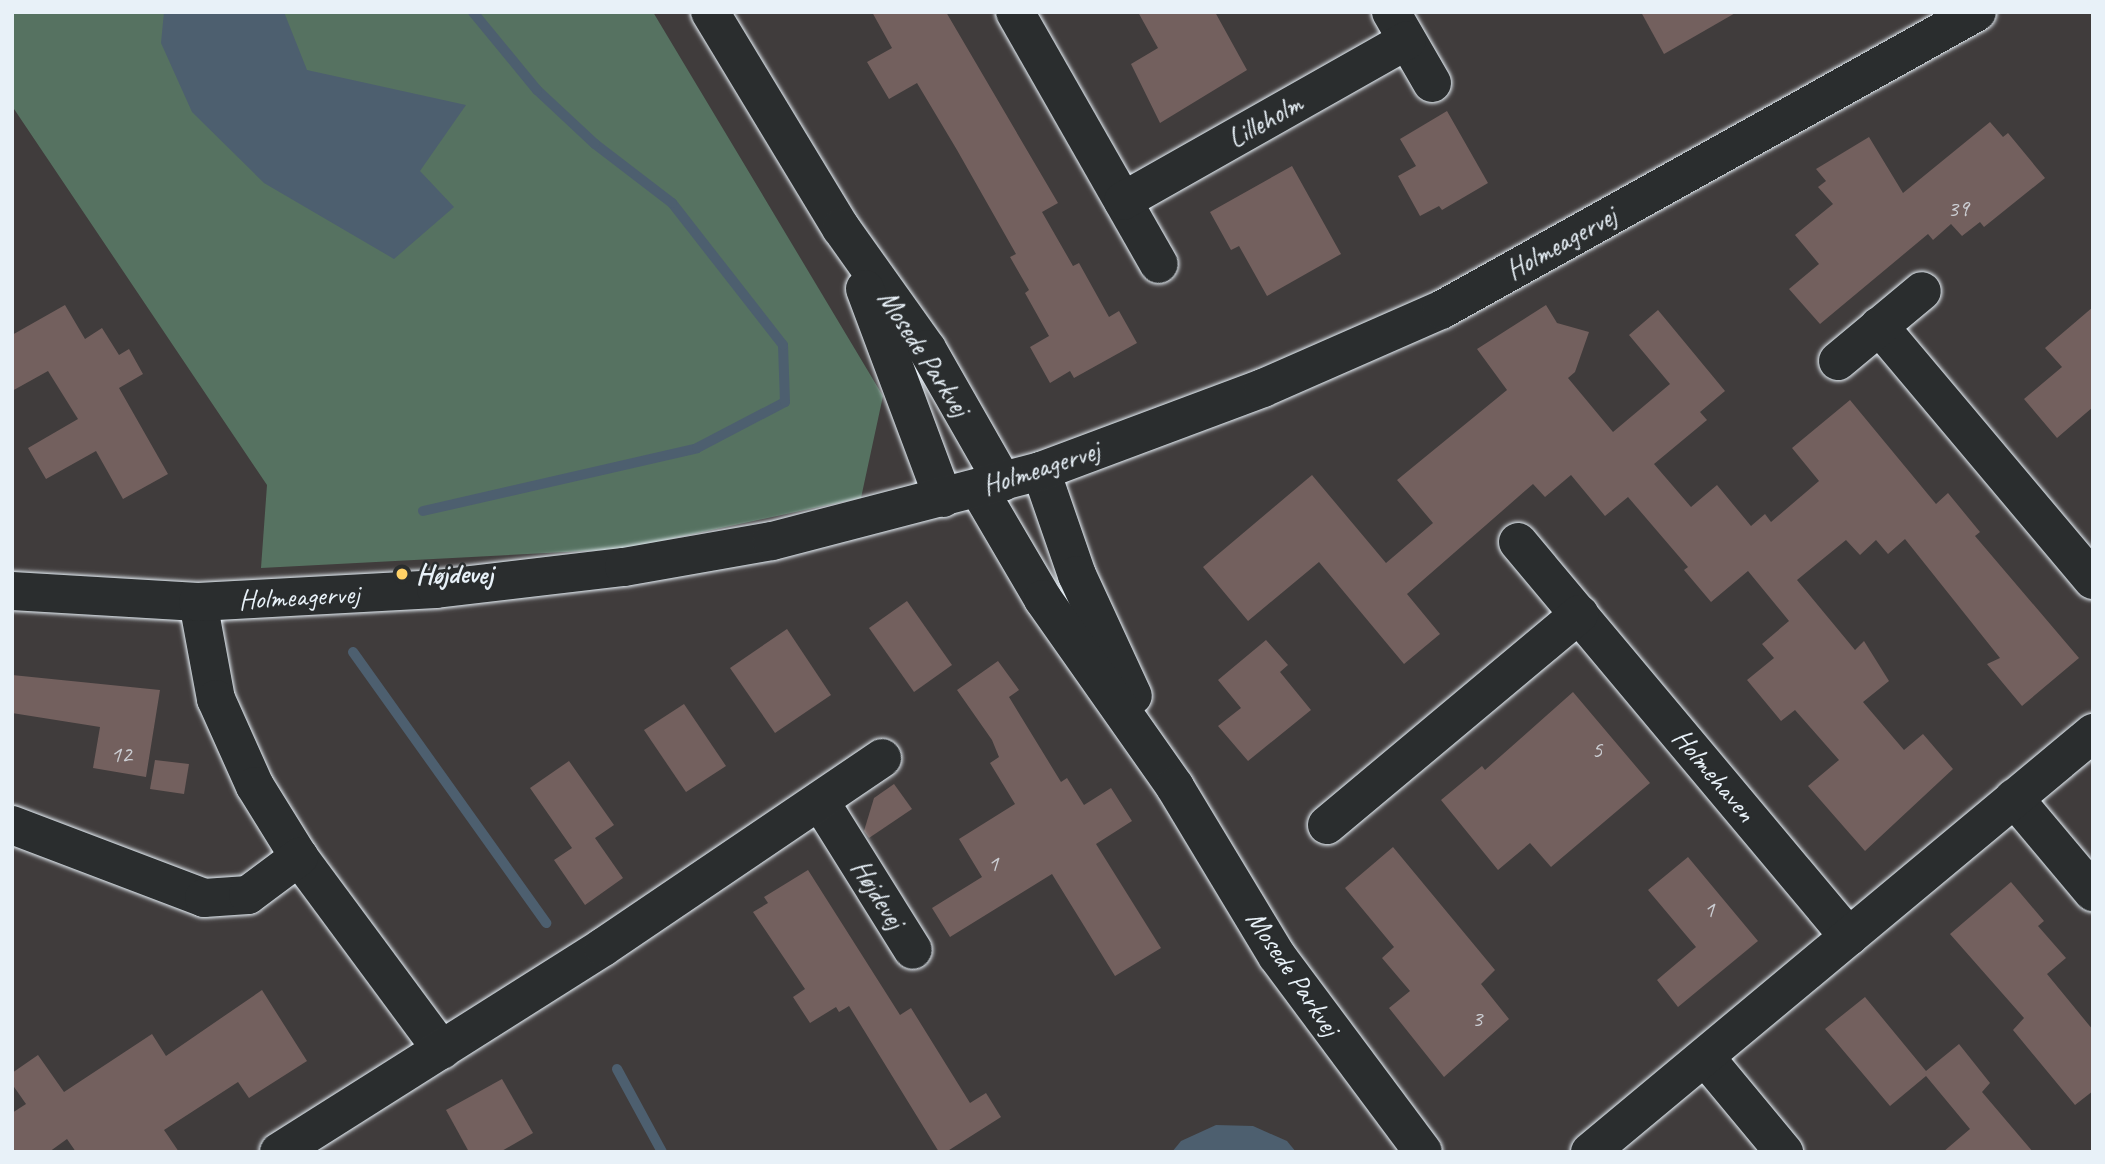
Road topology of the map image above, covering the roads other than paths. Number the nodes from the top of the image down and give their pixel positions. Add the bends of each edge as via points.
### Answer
1 (710, 12) edge
2 (1015, 12) edge
3 (1977, 12) edge
4 (1399, 26) edge
5 (1432, 83) dead end
6 (1123, 201) junction
7 (841, 228) junction
8 (1159, 264) dead end
9 (1922, 291) dead end
10 (1879, 326) junction
11 (1838, 361) dead end
12 (1041, 471) junction
13 (975, 489) junction
14 (1518, 542) dead end
15 (2093, 580) edge
16 (12, 591) edge
17 (198, 602) junction
18 (1579, 614) junction
19 (2093, 733) edge
20 (882, 758) dead end
21 (1175, 787) junction
22 (2014, 798) junction
23 (821, 803) junction
24 (12, 825) edge
25 (1327, 825) dead end
26 (299, 857) junction
27 (2093, 891) edge
28 (1849, 937) junction
29 (913, 950) dead end
30 (442, 1051) junction
31 (1705, 1057) junction
32 (334, 1139) edge
33 (279, 1152) edge
34 (1423, 1152) edge
35 (1590, 1152) edge
36 (1784, 1152) edge

1 - 7 street, Mosede Parkvej
2 - 6 street
3 - 12 street, Holmeagervej via 1441,310 1263,388
4 - 5 street, Lilleholm
4 - 6 street, Lilleholm
6 - 8 street
7 - 13 street, Mosede Parkvej
7 - 13 street, Mosede Parkvej via 927,349
9 - 10 street
10 - 11 street
10 - 15 street
12 - 13 street, Holmeagervej
12 - 21 street, Mosede Parkvej via 1077,575
13 - 17 street, Holmeagervej via 772,541 624,567 436,589
13 - 21 street, Mosede Parkvej via 1043,599
14 - 18 street, Holmehaven
16 - 17 street, Holmeagervej
17 - 26 street via 216,699 255,786
18 - 25 street
18 - 28 street, Holmehaven
19 - 22 street
20 - 23 street
21 - 34 street, Mosede Parkvej via 1278,956
22 - 27 street
22 - 28 street
23 - 29 street, Højdevej
23 - 30 street
24 - 26 street via 204,898 248,895
26 - 30 street
28 - 31 street
30 - 32 street
31 - 35 street
31 - 36 street
32 - 33 street

